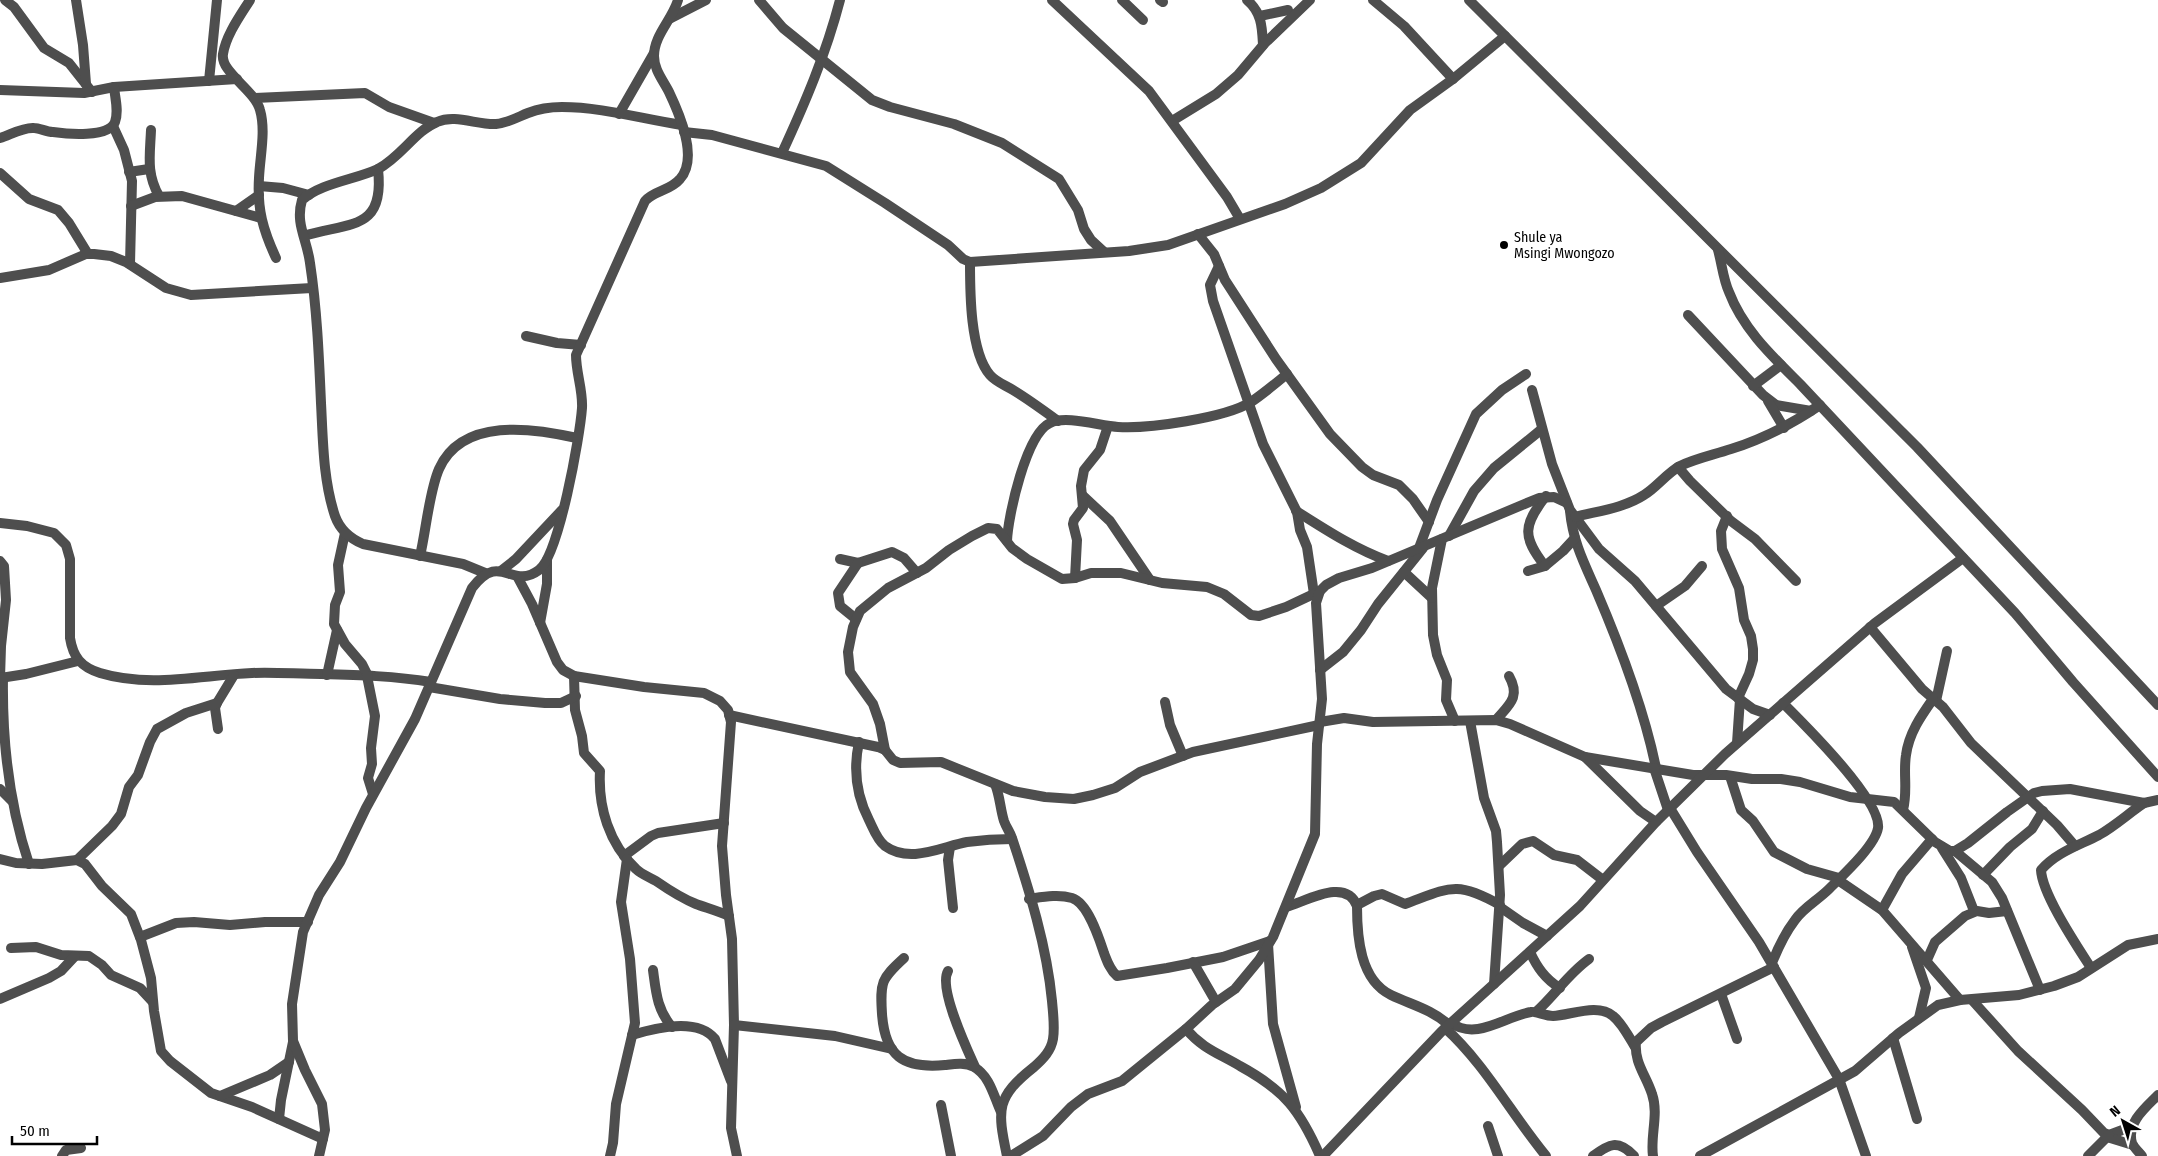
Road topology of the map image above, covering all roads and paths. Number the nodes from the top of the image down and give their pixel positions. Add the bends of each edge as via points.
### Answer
1 (5, 0) edge
2 (76, 0) edge
3 (217, 0) edge
4 (250, 0) edge
5 (678, 0) edge
6 (706, 0) edge
7 (760, 0) edge
8 (840, 0) edge
9 (1052, 0) edge
10 (1122, 0) edge
11 (1247, 0) edge
12 (1283, 0) edge
13 (1310, 0) edge
14 (1390, 0) edge
15 (1469, 0) edge
16 (1377, 4) edge
17 (1290, 14) junction
18 (1260, 16) junction
19 (669, 19) junction
20 (1143, 20) dead end
21 (1505, 36) junction
22 (1263, 45) junction
23 (654, 53) junction
24 (822, 61) junction
25 (237, 79) junction
26 (1453, 79) junction
27 (209, 81) junction
28 (114, 87) junction
29 (89, 88) junction
30 (0, 90) edge
31 (255, 98) junction
32 (619, 114) junction
33 (1172, 121) junction
34 (434, 123) junction
35 (113, 126) junction
36 (683, 129) junction
37 (151, 130) dead end
38 (0, 138) edge
39 (782, 153) junction
40 (378, 168) junction
41 (149, 169) junction
42 (129, 172) junction
43 (0, 173) edge
44 (259, 190) junction
45 (309, 195) junction
46 (159, 196) junction
47 (131, 206) junction
48 (236, 211) junction
49 (261, 218) junction
50 (1240, 219) junction
51 (1198, 234) junction
52 (304, 236) junction
53 (1718, 249) junction
54 (1104, 252) junction
55 (88, 254) junction
56 (276, 258) dead end
57 (970, 262) junction
58 (130, 264) junction
59 (1219, 266) junction
60 (0, 278) edge
61 (312, 288) junction
62 (1688, 314) dead end
63 (526, 336) dead end
64 (580, 345) junction
65 (1781, 365) junction
66 (1287, 374) junction
67 (1526, 374) dead end
68 (1753, 386) junction
69 (1532, 390) dead end
70 (1766, 398) junction
71 (1250, 403) junction
72 (1820, 405) junction
73 (1811, 412) junction
74 (1058, 421) junction
75 (1108, 426) junction
76 (1784, 428) junction
77 (1542, 429) junction
78 (577, 438) junction
79 (1678, 467) junction
80 (1082, 495) junction
81 (1546, 496) junction
82 (563, 509) junction
83 (1571, 510) junction
84 (1296, 511) junction
85 (1727, 516) junction
86 (1, 522) edge
87 (1429, 522) junction
88 (345, 533) junction
89 (1445, 537) junction
90 (1575, 538) junction
91 (1007, 541) junction
92 (1422, 547) junction
93 (420, 556) junction
94 (1963, 558) junction
95 (840, 559) dead end
96 (547, 560) junction
97 (1389, 561) junction
98 (0, 562) edge
99 (858, 563) junction
100 (1545, 566) junction
101 (1702, 566) dead end
102 (502, 571) junction
103 (1405, 571) junction
104 (1528, 571) dead end
105 (486, 573) junction
106 (917, 573) junction
107 (517, 576) junction
108 (1075, 578) junction
109 (1150, 580) junction
110 (1796, 581) dead end
111 (1317, 593) junction
112 (1432, 598) junction
113 (1656, 606) junction
114 (856, 620) junction
115 (540, 624) junction
116 (1870, 627) junction
117 (336, 630) junction
118 (1947, 651) dead end
119 (78, 662) junction
120 (1320, 670) junction
121 (326, 674) junction
122 (234, 675) junction
123 (368, 676) junction
124 (574, 676) junction
125 (1509, 676) dead end
126 (1, 677) edge
127 (430, 685) junction
128 (576, 696) junction
129 (1739, 699) junction
130 (1935, 700) junction
131 (1165, 702) dead end
132 (217, 703) junction
133 (1783, 703) junction
134 (2158, 705) edge
135 (729, 714) junction
136 (1770, 715) junction
137 (1496, 720) junction
138 (1455, 721) junction
139 (1470, 721) junction
140 (1320, 724) junction
141 (218, 729) dead end
142 (860, 742) junction
143 (1738, 743) junction
144 (885, 750) junction
145 (1183, 756) junction
146 (1585, 757) junction
147 (1655, 768) junction
148 (1705, 774) junction
149 (1730, 776) junction
150 (2158, 777) edge
151 (995, 784) junction
152 (0, 789) edge
153 (373, 794) junction
154 (1866, 798) junction
155 (2027, 798) junction
156 (2158, 800) edge
157 (12, 801) junction
158 (2144, 803) junction
159 (1669, 809) junction
160 (1903, 810) junction
161 (2043, 811) junction
162 (1656, 822) junction
163 (724, 823) junction
164 (1012, 839) junction
165 (1936, 842) junction
166 (2075, 846) junction
167 (950, 847) junction
168 (1955, 851) junction
169 (625, 858) junction
170 (0, 859) edge
171 (77, 860) junction
172 (29, 864) junction
173 (1499, 866) junction
174 (1984, 875) junction
175 (1838, 879) junction
176 (1603, 880) junction
177 (1030, 899) junction
178 (1357, 905) junction
179 (1500, 906) junction
180 (1286, 907) junction
181 (953, 908) dead end
182 (1882, 910) junction
183 (1974, 911) junction
184 (2007, 911) junction
185 (729, 916) junction
186 (308, 922) junction
187 (1547, 936) junction
188 (140, 937) junction
189 (2158, 939) edge
190 (1269, 943) junction
191 (1911, 943) junction
192 (11, 948) dead end
193 (1530, 952) junction
194 (75, 956) junction
195 (904, 958) dead end
196 (1589, 959) dead end
197 (1927, 960) junction
198 (1193, 962) junction
199 (1773, 965) junction
200 (2091, 968) junction
201 (653, 970) dead end
202 (948, 971) dead end
203 (1494, 984) junction
204 (1560, 988) junction
205 (2040, 990) junction
206 (1721, 994) junction
207 (0, 999) edge
208 (1960, 1000) junction
209 (1972, 1000) junction
210 (153, 1002) junction
211 (1216, 1002) junction
212 (1536, 1012) junction
213 (1919, 1018) junction
214 (734, 1024) junction
215 (1448, 1025) junction
216 (672, 1027) junction
217 (1186, 1029) junction
218 (632, 1035) junction
219 (1893, 1038) junction
220 (1737, 1039) dead end
221 (293, 1041) junction
222 (1635, 1047) junction
223 (892, 1049) junction
224 (289, 1062) junction
225 (975, 1067) junction
226 (1839, 1080) junction
227 (733, 1085) junction
228 (2158, 1095) edge
229 (220, 1096) junction
230 (940, 1105) dead end
231 (1297, 1111) junction
232 (1001, 1112) junction
233 (279, 1119) junction
234 (1917, 1119) dead end
235 (1488, 1126) dead end
236 (2133, 1126) junction
237 (2108, 1136) junction
238 (323, 1139) junction
239 (2133, 1145) junction
240 (81, 1148) dead end
241 (62, 1156) edge
242 (320, 1156) edge
243 (610, 1156) edge
244 (737, 1156) edge
245 (951, 1156) edge
246 (1007, 1156) edge
247 (1011, 1156) edge
248 (1322, 1156) edge
249 (1498, 1156) edge
250 (1546, 1156) edge
251 (1592, 1156) edge
252 (1634, 1156) edge
253 (1653, 1156) edge
254 (1700, 1156) edge
255 (1866, 1156) edge
256 (2088, 1156) edge
257 (2142, 1156) edge

1 - 29 street via 14,7 44,48 69,63
2 - 29 street
3 - 27 street
4 - 25 street via 235,24 223,55 224,62
5 - 19 street
6 - 19 street
7 - 24 street via 783,28
8 - 24 street
9 - 33 street via 1149,91
10 - 20 street
11 - 18 street
12 - 17 street
13 - 17 street
14 - 16 street
15 - 21 street
16 - 26 street via 1404,26
17 - 18 street
17 - 22 street
18 - 22 street
19 - 23 street
21 - 26 street
21 - 53 street
22 - 33 street via 1238,75 1216,94
23 - 32 street
23 - 36 street via 654,63
24 - 39 street
24 - 54 street via 872,100 890,108 954,124 1002,143 1059,179 1091,240
25 - 27 street
25 - 31 street
26 - 50 street via 1410,110 1361,163 1285,204
27 - 28 street
28 - 29 street
28 - 35 street via 116,120
29 - 30 street via 58,93
31 - 34 street via 365,93 389,107
31 - 44 street via 262,125
32 - 34 street via 562,107 537,110 499,124 456,119
32 - 36 street
33 - 50 street
34 - 40 street via 399,155
35 - 38 street via 89,134 34,128
35 - 42 street via 124,150
36 - 39 street
36 - 64 street via 688,158 682,178 645,201
37 - 41 street
39 - 57 street via 826,166
40 - 45 street
40 - 52 street via 380,194 369,215 350,225
41 - 42 street
41 - 46 street
42 - 47 street
43 - 55 street via 29,199 58,210 70,223
44 - 45 street via 283,188
44 - 48 street
44 - 49 street
45 - 52 street via 302,200 298,213
46 - 47 street
46 - 48 street via 182,196
47 - 58 street
48 - 49 street
49 - 56 street
50 - 51 street
51 - 54 street via 1168,245
51 - 59 street
52 - 61 street
53 - 65 street via 1728,291 1745,324
53 - 134 street via 1917,447
54 - 57 street
55 - 58 street via 112,256
55 - 60 street via 49,270
57 - 74 street via 972,321 985,367 998,382
58 - 61 street via 166,288 191,295
59 - 66 street
59 - 71 street via 1210,286 1211,292 1229,351
61 - 88 street via 328,483 335,516
62 - 68 street
63 - 64 street
64 - 78 street via 576,355 582,409
65 - 68 street
65 - 72 street
66 - 71 street
66 - 87 street via 1313,413 1343,448 1373,475 1399,485
67 - 87 street via 1476,414
68 - 70 street
69 - 77 street
70 - 73 street via 1776,405
70 - 76 street
71 - 75 street via 1225,414 1188,421
71 - 84 street via 1263,444
72 - 73 street
72 - 94 street
73 - 76 street
74 - 75 street
74 - 91 street via 1044,427 1024,466 1008,521
75 - 80 street via 1100,450 1084,470
76 - 79 street
77 - 83 street
77 - 89 street via 1494,468 1474,491
78 - 82 street
78 - 93 street via 508,429 464,440 439,469
79 - 83 street via 1630,503
79 - 85 street
80 - 108 street via 1083,508 1073,524
80 - 109 street via 1110,522
81 - 83 street via 1554,497
81 - 89 street
81 - 100 street via 1528,526 1527,536 1530,547
82 - 96 street
82 - 102 street
83 - 90 street
83 - 113 street via 1599,549 1635,581
84 - 97 street via 1327,532
84 - 111 street
85 - 110 street
85 - 129 street via 1721,531 1722,549 1739,588 1753,649 1753,660
86 - 119 street via 54,533 66,545 70,559 70,638
87 - 92 street
88 - 93 street via 363,544
88 - 117 street via 338,565 340,592 334,619
89 - 92 street
89 - 112 street via 1436,564
90 - 100 street
90 - 147 street via 1630,678 1649,737
91 - 106 street via 997,529 988,528
91 - 108 street via 1047,572 1062,579
92 - 97 street
92 - 103 street
93 - 105 street via 463,564
94 - 116 street
94 - 150 street
95 - 99 street
96 - 107 street via 533,574
96 - 115 street via 548,579
97 - 103 street
97 - 111 street via 1339,578
98 - 126 street via 4,566 6,600
99 - 106 street via 892,552 904,558
99 - 114 street via 838,593 840,606
100 - 104 street
101 - 113 street via 1685,586
102 - 105 street
102 - 107 street
103 - 112 street
103 - 120 street via 1343,652
105 - 127 street via 472,588
106 - 114 street via 888,588 860,611
107 - 115 street
108 - 109 street via 1091,573
109 - 111 street via 1207,587 1224,594 1251,615 1259,616
111 - 120 street
112 - 138 street via 1433,635 1447,680 1446,700
113 - 129 street via 1726,689
114 - 144 street via 848,652 850,672 873,704
115 - 124 street via 557,662
116 - 130 street
116 - 133 street
117 - 121 street
117 - 123 street
118 - 130 street
119 - 122 street via 99,673 144,680
119 - 126 street
120 - 140 street
121 - 122 street
121 - 123 street
122 - 132 street
123 - 127 street via 407,678
123 - 153 street via 375,716 368,778
124 - 128 street
124 - 135 street via 704,693 720,701
125 - 137 street via 1515,687 1514,695
126 - 157 street
127 - 128 street via 500,699 545,703 561,703
127 - 153 street
128 - 169 street via 575,710 584,753 600,771 601,797 609,833
129 - 136 street via 1758,712
129 - 143 street
130 - 155 street via 1971,743
130 - 160 street via 1914,727 1906,755
131 - 145 street via 1170,725
132 - 141 street
132 - 171 street via 186,713 157,730 138,775 129,787 120,814
133 - 136 street
133 - 154 street
135 - 142 street
135 - 163 street
136 - 143 street
137 - 139 street
137 - 146 street
138 - 139 street
138 - 140 street via 1373,722 1344,718
139 - 173 street via 1484,798 1496,830
140 - 145 street
140 - 180 street via 1315,834
142 - 144 street
142 - 167 street via 855,778 863,808 881,842 904,852 922,854
143 - 148 street
144 - 151 street via 900,763 941,762
145 - 151 street via 1140,772 1114,788 1074,799 1013,791
146 - 147 street
146 - 162 street via 1640,811
147 - 148 street via 1684,774
147 - 159 street
148 - 149 street
148 - 159 street
149 - 154 street via 1800,782 1850,797
149 - 175 street via 1741,810 1753,821 1774,852 1806,870
151 - 164 street
152 - 157 street
153 - 186 street
154 - 160 street via 1894,802
154 - 175 street via 1878,819 1875,838
155 - 158 street via 2042,790 2070,789
155 - 161 street
155 - 168 street
156 - 158 street
157 - 172 street
158 - 166 street via 2098,835
159 - 162 street
159 - 199 street
160 - 165 street
161 - 166 street
161 - 174 street via 2032,829
162 - 176 street
163 - 169 street via 658,833
163 - 185 street via 722,846
164 - 167 street via 994,838
164 - 177 street
165 - 168 street
165 - 182 street via 1902,874
165 - 183 street via 1961,878
166 - 200 street via 2049,861 2041,870 2042,880
167 - 181 street via 948,860
168 - 174 street
169 - 185 street via 637,870 673,893
169 - 218 street via 621,902 630,959 635,1023
170 - 172 street
171 - 172 street
171 - 188 street via 85,864 131,914
173 - 176 street via 1522,844 1533,841 1554,854 1577,860
173 - 179 street
174 - 184 street via 1992,882
175 - 182 street
175 - 199 street via 1795,918
176 - 187 street
177 - 198 street via 1059,896 1073,898 1080,903 1117,976
177 - 232 street via 1050,980 1053,1039 1042,1060 1014,1083 1004,1098
178 - 179 street via 1382,894 1406,904 1444,889 1457,888 1474,891
178 - 180 street via 1349,894 1342,892 1317,895
178 - 215 street via 1361,953 1376,983 1391,995 1434,1012
179 - 187 street
179 - 203 street
180 - 190 street
182 - 191 street
183 - 184 street
183 - 197 street via 1935,942
184 - 205 street
185 - 214 street
186 - 188 street via 176,923
186 - 221 street via 303,932 292,1004
187 - 193 street
188 - 210 street via 151,978
189 - 200 street via 2128,945
190 - 198 street
190 - 211 street via 1245,978
190 - 231 street via 1273,1024
191 - 197 street
191 - 213 street via 1926,988
192 - 194 street via 36,947
193 - 203 street
193 - 204 street via 1546,978
194 - 207 street via 49,978
194 - 210 street via 89,956 96,960 110,975 140,988
195 - 223 street via 886,975 882,986 884,1031
196 - 204 street via 1576,968
197 - 208 street
198 - 211 street
199 - 206 street
199 - 226 street
200 - 205 street via 2078,977
201 - 216 street via 658,1006
202 - 225 street via 945,982 948,994
203 - 215 street
204 - 212 street
205 - 209 street
206 - 220 street
206 - 222 street via 1651,1028
208 - 209 street
208 - 213 street via 1938,1005
209 - 237 street via 2018,1051
210 - 229 street via 162,1051 194,1081
211 - 217 street
212 - 215 street via 1476,1029
212 - 222 street via 1545,1016 1594,1010 1605,1012 1613,1015
213 - 219 street
214 - 223 street via 835,1036
214 - 227 street
215 - 248 street
215 - 250 street
216 - 218 street
216 - 227 street via 689,1027 710,1034 715,1039
217 - 231 street via 1210,1051 1240,1066 1282,1094
217 - 247 street via 1122,1081 1088,1094 1070,1107 1042,1136
218 - 243 street via 616,1104
219 - 226 street via 1855,1071
219 - 234 street
221 - 224 street
221 - 238 street via 322,1104
222 - 253 street via 1636,1060 1653,1095
223 - 225 street via 902,1060 922,1066 961,1063
224 - 229 street via 270,1075
224 - 233 street
225 - 232 street via 987,1079
226 - 254 street
226 - 255 street
227 - 244 street via 731,1128
228 - 236 street via 2140,1113
229 - 233 street
230 - 245 street
231 - 248 street
232 - 246 street
233 - 238 street
235 - 249 street
236 - 237 street
236 - 239 street
237 - 239 street
237 - 256 street
238 - 242 street
239 - 257 street
240 - 241 street via 66,1150
251 - 252 street via 1615,1144

